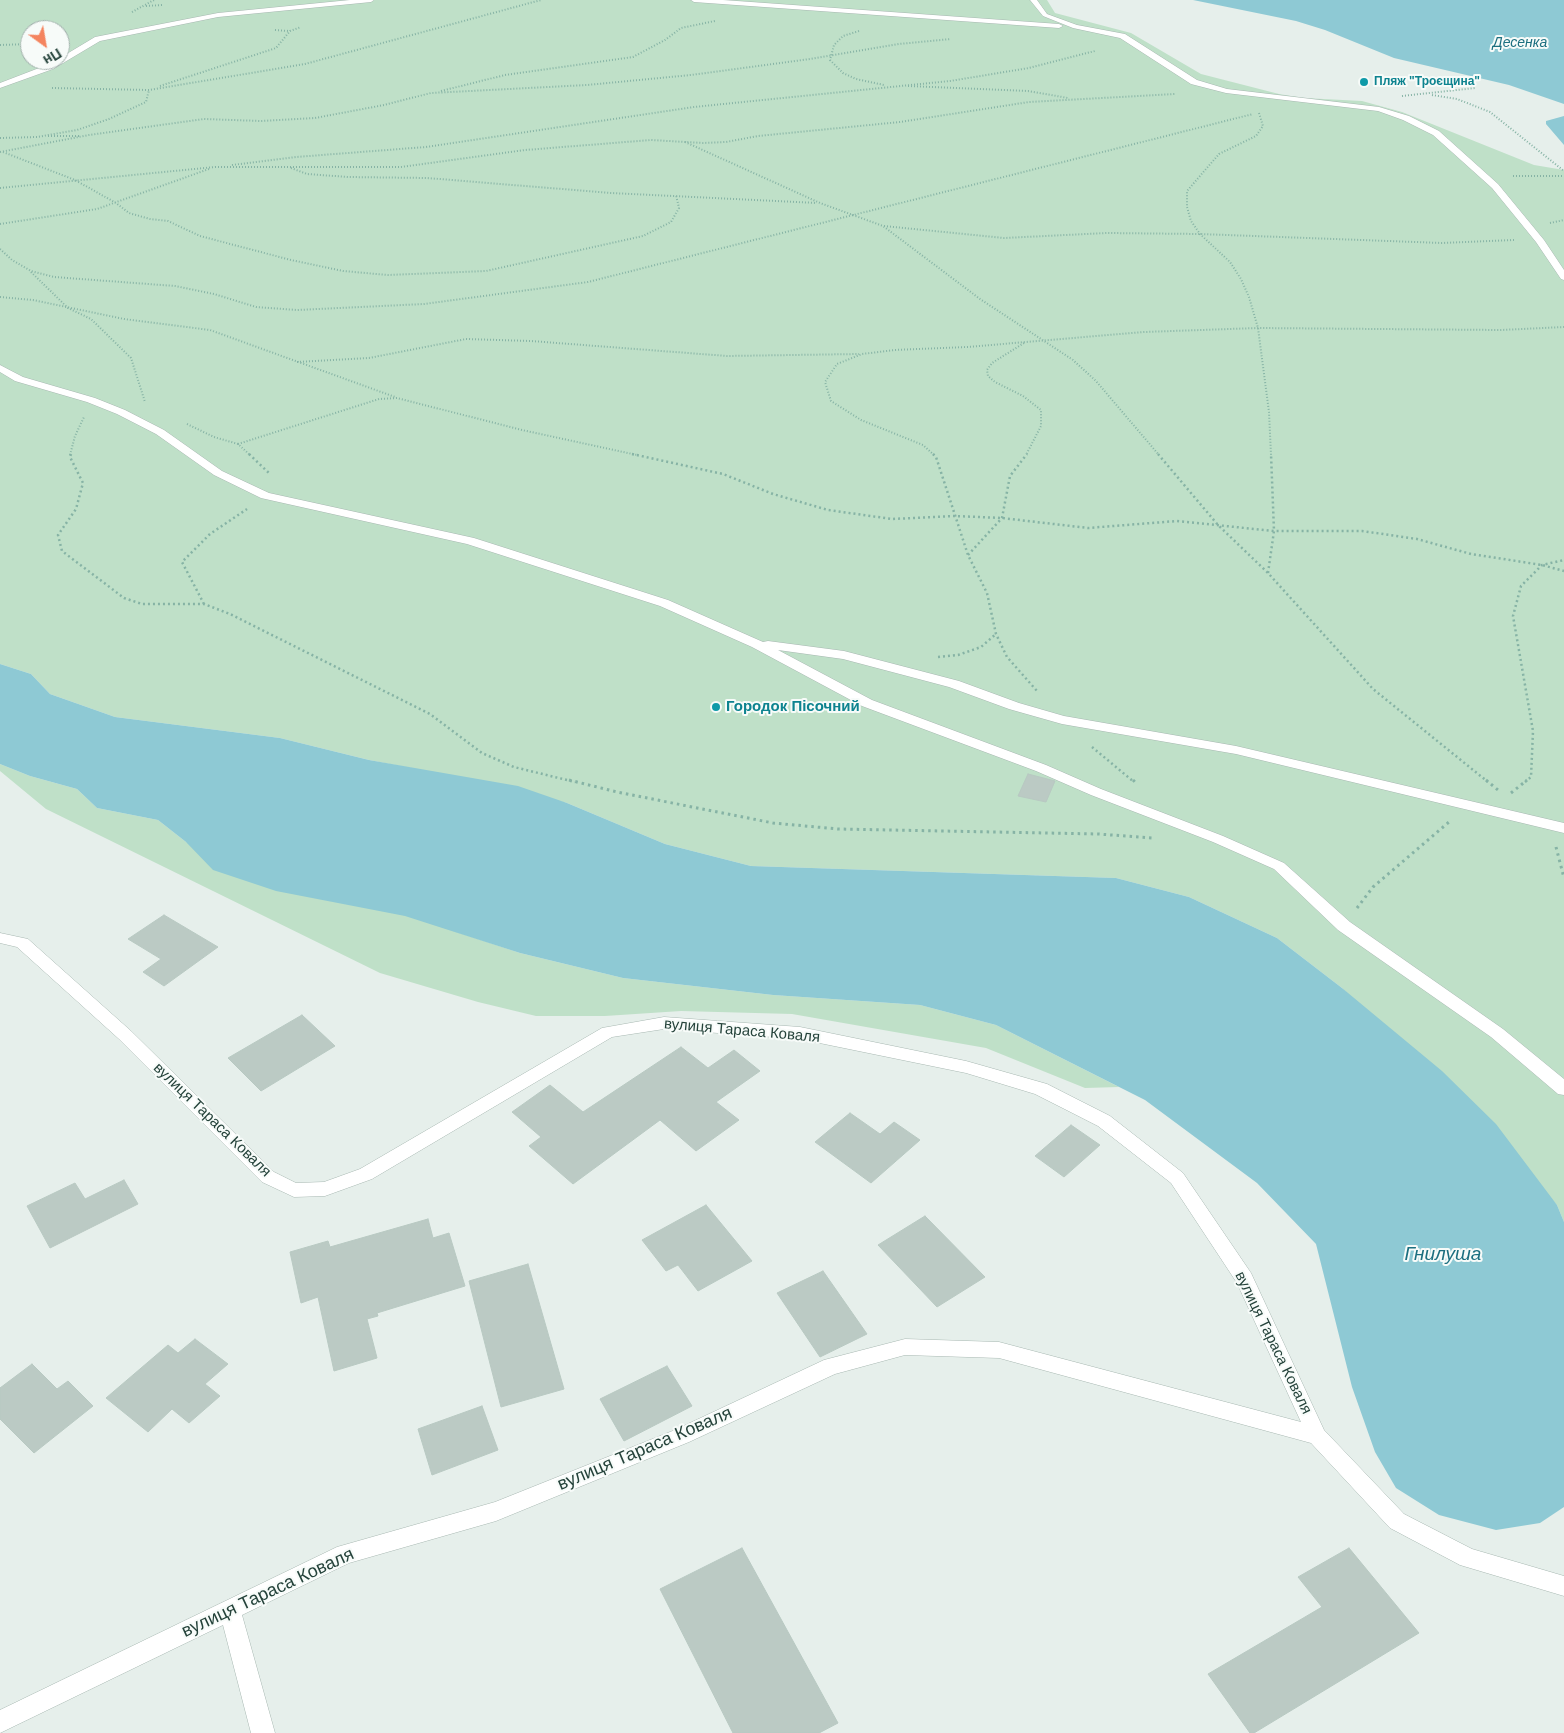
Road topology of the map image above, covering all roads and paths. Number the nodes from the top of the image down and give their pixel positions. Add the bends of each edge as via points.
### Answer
1 (371, 0) edge
2 (541, 0) edge
3 (694, 0) edge
4 (1033, 0) edge
5 (166, 4) dead end
6 (143, 6) dead end
7 (717, 21) dead end
8 (305, 25) dead end
9 (1075, 27) junction
10 (862, 30) dead end
11 (1122, 36) junction
12 (955, 38) dead end
13 (20, 44) edge
14 (0, 45) edge
15 (831, 55) junction
16 (0, 86) edge
17 (891, 86) junction
18 (45, 88) dead end
19 (149, 90) junction
20 (431, 93) junction
21 (1176, 94) dead end
22 (1429, 94) dead end
23 (1076, 99) junction
24 (90, 135) junction
25 (37, 137) junction
26 (0, 138) edge
27 (683, 141) junction
28 (0, 151) edge
29 (287, 166) junction
30 (215, 167) junction
31 (1564, 171) edge
32 (1485, 176) junction
33 (1564, 176) edge
34 (75, 180) junction
35 (0, 188) edge
36 (676, 195) junction
37 (116, 203) junction
38 (820, 203) junction
39 (853, 215) junction
40 (0, 224) edge
41 (883, 226) junction
42 (1200, 234) junction
43 (1540, 240) junction
44 (0, 250) edge
45 (31, 271) junction
46 (1564, 277) edge
47 (0, 297) edge
48 (68, 308) junction
49 (1564, 327) edge
50 (1258, 328) junction
51 (1043, 340) junction
52 (1026, 341) junction
53 (862, 354) junction
54 (297, 362) junction
55 (0, 368) edge
56 (397, 398) junction
57 (91, 400) junction
58 (146, 405) dead end
59 (180, 421) dead end
60 (238, 444) junction
61 (265, 496) junction
62 (955, 516) junction
63 (1002, 518) junction
64 (1218, 525) junction
65 (1274, 531) junction
66 (968, 555) junction
67 (1564, 560) edge
68 (1542, 565) junction
69 (1564, 571) edge
70 (1268, 573) junction
71 (204, 604) junction
72 (757, 644) junction
73 (1062, 720) junction
74 (1139, 786) dead end
75 (1498, 790) dead end
76 (1506, 796) dead end
77 (1477, 806) junction
78 (1550, 824) junction
79 (1564, 828) edge
80 (1155, 838) dead end
81 (1564, 878) edge
82 (1344, 926) junction
83 (0, 938) edge
84 (1564, 1089) edge
85 (1317, 1436) junction
86 (1564, 1586) edge
87 (230, 1610) junction
88 (0, 1722) edge
89 (263, 1733) edge

1 - 16 street via 218,15 106,37 50,67
2 - 19 path via 305,64
3 - 9 street
4 - 9 street via 1045,15
5 - 6 path
7 - 20 path via 681,28 633,57 505,75
8 - 19 path via 290,31 276,48
9 - 11 street
10 - 15 path via 843,36 834,44
11 - 17 path via 1098,45 1098,50 993,76
11 - 32 street via 1194,82 1226,91 1379,109 1406,118 1436,132
12 - 15 path
13 - 14 path
15 - 17 path via 830,60 843,73
15 - 20 path via 691,75 587,85
17 - 23 path via 1020,91
17 - 30 path via 694,107 426,146
18 - 19 path
19 - 25 path via 146,102 109,119 76,130
20 - 24 path via 315,118 260,121 204,119
21 - 23 path
22 - 31 path via 1457,99 1490,112
23 - 27 path via 1029,102 900,122 726,142
24 - 25 path
24 - 28 path
25 - 26 path
27 - 29 path via 560,146 401,167
27 - 38 path
28 - 34 path
29 - 30 path
29 - 36 path via 323,176 427,178
30 - 34 path
30 - 37 path
32 - 33 path
32 - 43 street
34 - 35 path
34 - 37 path
36 - 37 path via 679,208 671,222 643,236 486,271 408,275 343,271 291,260 200,236 168,221 129,213
36 - 38 path
37 - 40 path via 97,209
38 - 39 path
39 - 41 path
39 - 42 path via 1259,112 1263,126 1256,136 1219,154 1187,191 1191,221
39 - 45 path via 588,282 424,304 297,310 256,307 175,286 54,277
41 - 42 path via 1004,238 1107,233
41 - 51 path via 980,299
42 - 43 path via 1442,243
42 - 50 path via 1230,262 1249,297
43 - 46 street
44 - 45 path
45 - 48 path
47 - 48 path
48 - 54 path via 210,330
48 - 58 path via 91,319 131,358
49 - 50 path via 1501,330
50 - 51 path
50 - 65 path via 1268,412
51 - 52 path
51 - 64 path via 1096,381
52 - 53 path
52 - 63 path via 992,363 987,370 995,382 1023,396 1041,410 1041,426 1029,451 1010,476
53 - 54 path via 727,356 530,341 466,340 369,358
53 - 62 path via 837,364 825,382 831,401 861,420 923,445 936,457
54 - 56 path
55 - 57 street via 18,379
56 - 60 path via 379,399
56 - 62 path via 522,430 723,474 828,510 892,519
57 - 61 street via 160,432 218,473
57 - 71 path via 70,457 83,483 76,509 58,535 62,551 124,598 142,604
59 - 60 path
60 - 61 path via 273,477
61 - 71 path via 210,534 182,562
61 - 72 street via 470,541 664,603
62 - 63 path
62 - 66 path
63 - 64 path via 1088,528 1178,521
63 - 66 path
64 - 65 path
64 - 70 path
65 - 68 path via 1362,531
65 - 70 path
66 - 73 path via 987,593 996,634 1007,657
67 - 68 path
68 - 69 path
68 - 76 path via 1521,586 1513,616 1533,731 1531,777
70 - 75 path via 1373,689
71 - 80 path via 430,714 482,753 523,769 617,792 772,823 838,829
72 - 73 street via 844,655 954,684
72 - 82 street via 867,703 1041,768 1279,866
73 - 74 path
73 - 77 street via 1236,750
77 - 78 street
77 - 82 path via 1453,819 1373,887
78 - 79 street
78 - 81 path
82 - 84 street via 1497,1033
83 - 85 street, вулиця Тараса Коваля via 22,943 125,1034 268,1177 294,1190 325,1189 366,1174 608,1032 664,1023 800,1033 966,1067 1041,1089 1104,1121 1177,1178 1244,1279
85 - 86 street, вулиця Тараса Коваля via 1396,1520 1468,1558
85 - 87 street, вулиця Тараса Коваля via 999,1350 905,1347 831,1366 682,1436 496,1511 345,1554
87 - 88 street, вулиця Тараса Коваля
87 - 89 street

